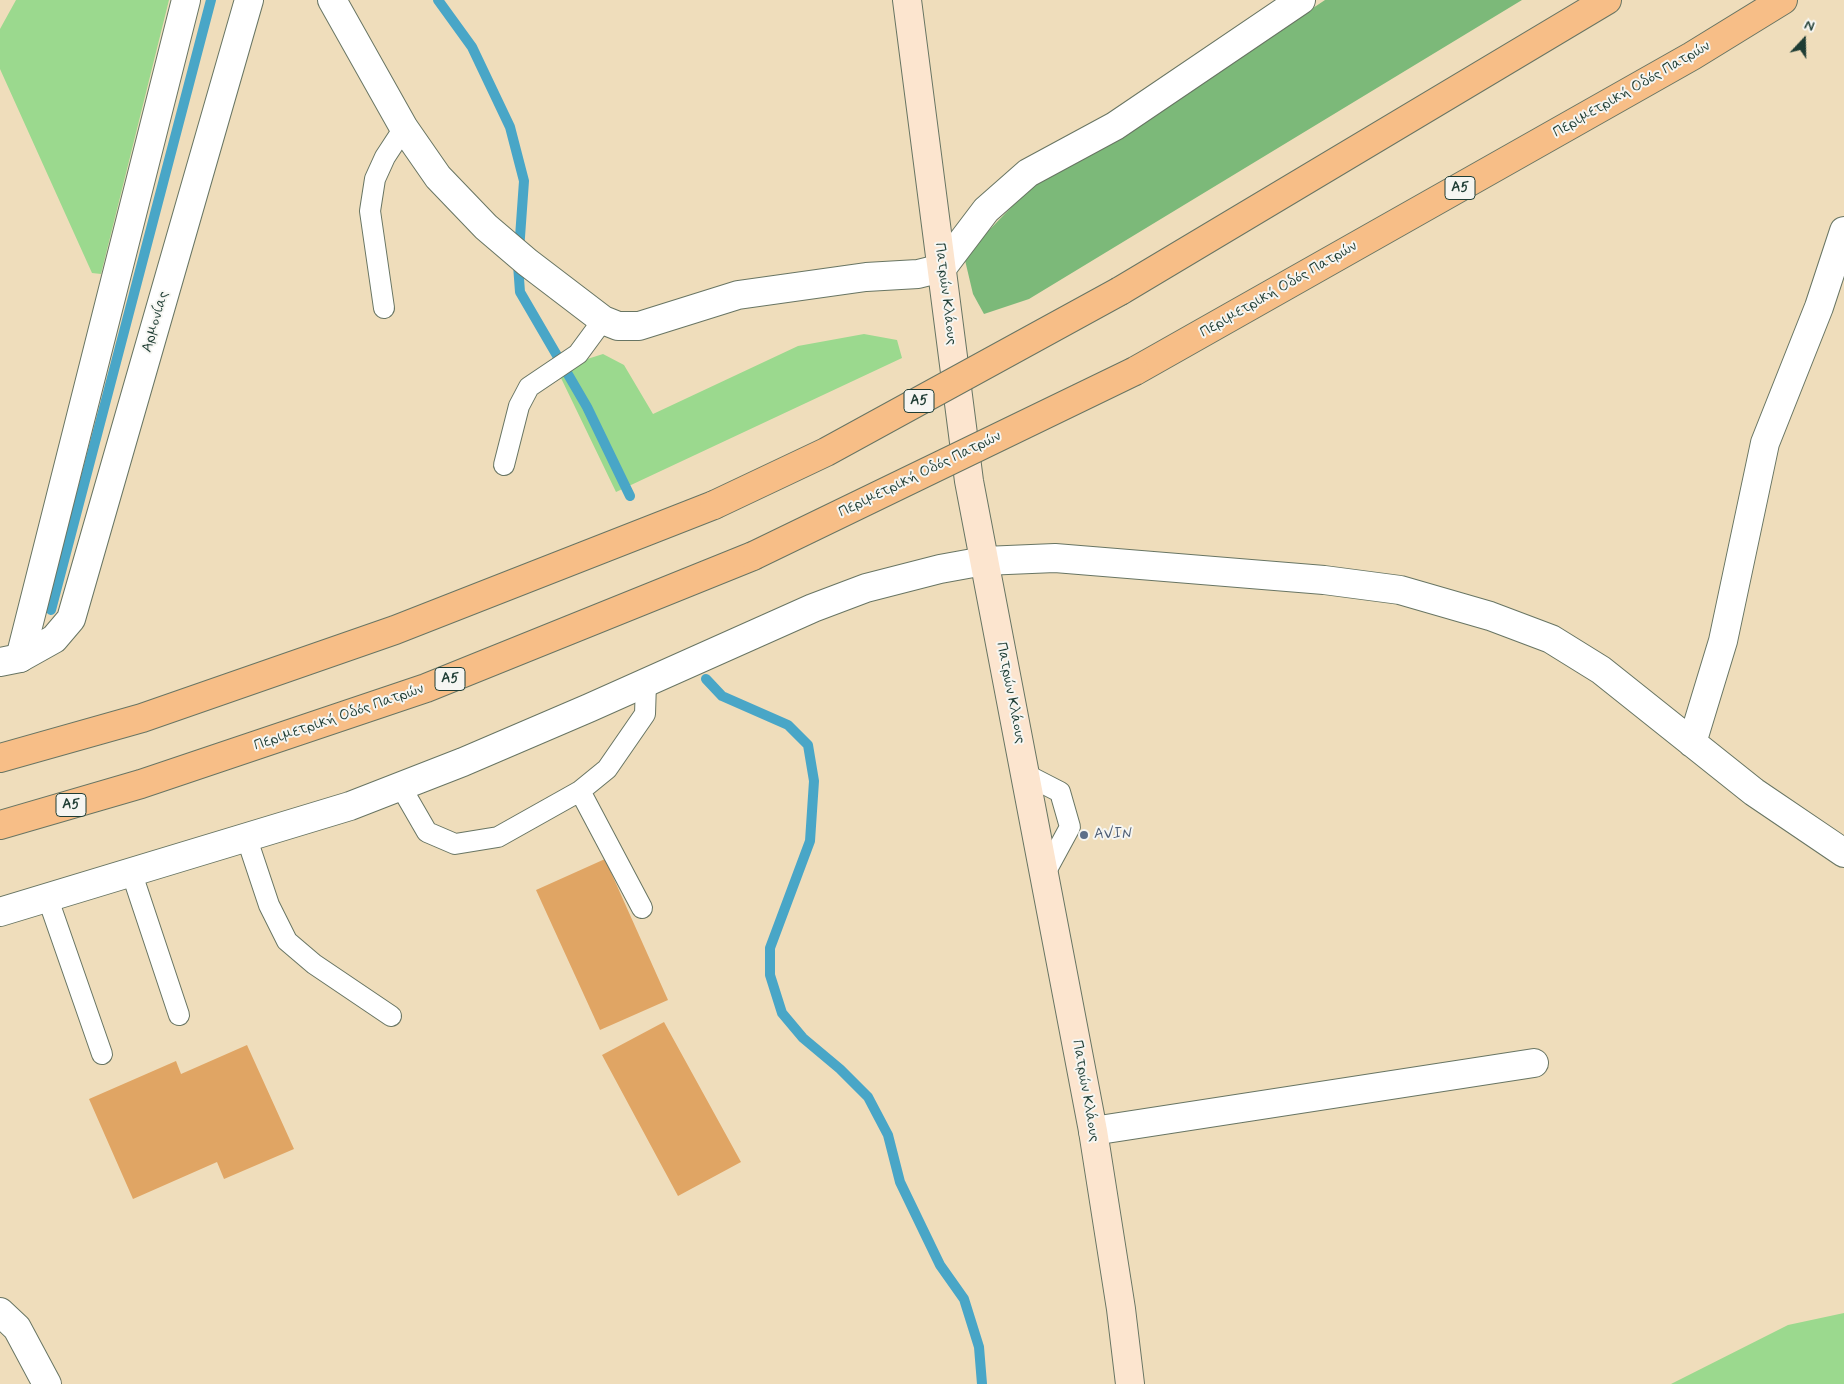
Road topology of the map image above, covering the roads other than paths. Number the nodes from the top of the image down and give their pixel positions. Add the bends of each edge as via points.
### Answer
1 (186, 0) edge
2 (249, 0) edge
3 (332, 0) edge
4 (907, 0) edge
5 (1301, 0) edge
6 (1607, 0) edge
7 (1783, 0) edge
8 (404, 128) junction
9 (1842, 245) edge
10 (942, 268) junction
11 (384, 308) dead end
12 (603, 320) junction
13 (504, 465) dead end
14 (984, 561) junction
15 (10, 660) edge
16 (646, 683) junction
17 (1692, 743) junction
18 (0, 758) edge
19 (401, 787) junction
20 (580, 791) junction
21 (0, 825) edge
22 (247, 839) junction
23 (1844, 852) edge
24 (132, 874) junction
25 (48, 899) junction
26 (642, 908) dead end
27 (0, 912) edge
28 (180, 1014) dead end
29 (391, 1016) dead end
30 (102, 1054) dead end
31 (1534, 1063) dead end
32 (1092, 1131) junction
33 (0, 1312) edge
34 (47, 1384) edge
35 (1130, 1384) edge

1 - 15 street
2 - 15 street, Αρμονίας via 71,619 54,639
3 - 8 street
4 - 10 main road, Πατρών Κλάους
5 - 10 street via 1115,126 1028,172 986,210
6 - 18 highway, Α5, bridge via 1120,291 826,452 714,504 395,630 142,718
7 - 21 highway, Περιμετρική Οδός Πατρών / Α5, bridge via 1692,56 1135,371 753,556 426,688 141,784
8 - 11 lane via 375,179 370,211
8 - 12 street via 438,177 486,227
9 - 17 street via 1765,442 1723,641
10 - 12 street via 918,274 866,277 738,295 638,326 618,326
10 - 14 main road, Πατρών Κλάους via 969,481
12 - 13 lane via 578,354 533,383 524,395
14 - 16 street via 866,588 749,635
14 - 17 street via 1055,558 1324,580 1400,590 1490,616 1557,643 1620,684
14 - 32 main road, Πατρών Κλάους
16 - 19 street
16 - 20 lane via 645,714 607,769
17 - 23 street via 1754,792
19 - 20 lane via 427,832 455,844 498,837
19 - 22 street
20 - 26 lane
22 - 24 street
22 - 29 lane via 269,905 288,941 314,964
24 - 25 street
24 - 28 lane
25 - 27 street
25 - 30 lane
31 - 32 street
32 - 35 main road, Πατρών Κλάους
33 - 34 street via 17,1328

